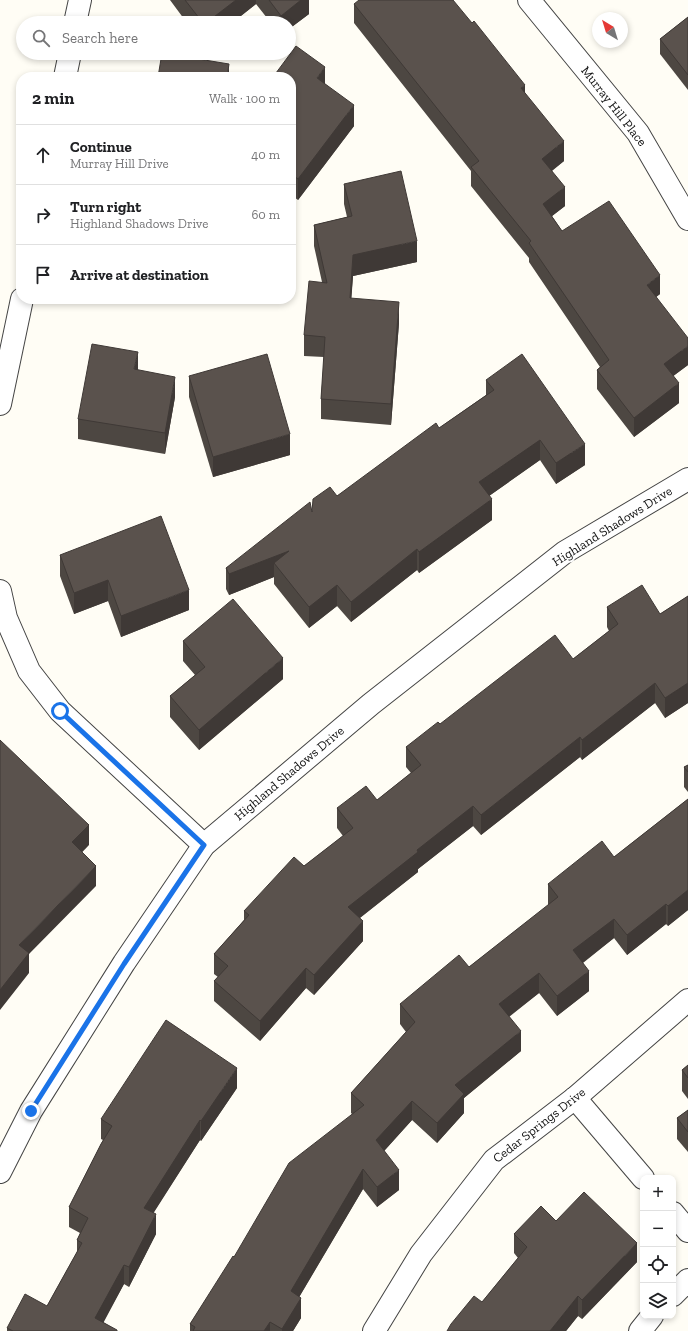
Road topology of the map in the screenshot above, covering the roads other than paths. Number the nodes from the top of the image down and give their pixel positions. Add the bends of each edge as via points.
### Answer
1 (80, 0) edge
2 (529, 0) edge
3 (77, 16) edge
4 (69, 60) edge
5 (66, 72) edge
6 (688, 219) edge
7 (21, 304) edge
8 (0, 404) edge
9 (688, 479) edge
10 (0, 591) edge
11 (204, 845) junction
12 (688, 1000) edge
13 (575, 1098) junction
14 (0, 1172) edge
15 (640, 1175) edge
16 (676, 1217) edge
17 (688, 1231) edge
18 (688, 1280) edge
19 (676, 1292) edge
20 (650, 1319) edge
21 (374, 1331) edge
22 (640, 1331) edge

1 - 3 street
2 - 6 street, Murray Hill Place via 638,133
4 - 5 street
7 - 8 street
9 - 11 street, Highland Shadows Drive via 565,552 371,704
10 - 11 street via 6,618 29,671 60,711
11 - 14 street, Highland Shadows Drive via 124,964 31,1111
12 - 13 street, Cedar Springs Drive
13 - 15 street
13 - 21 street, Cedar Springs Drive via 494,1160 421,1254
16 - 17 street
18 - 19 street
20 - 22 street

